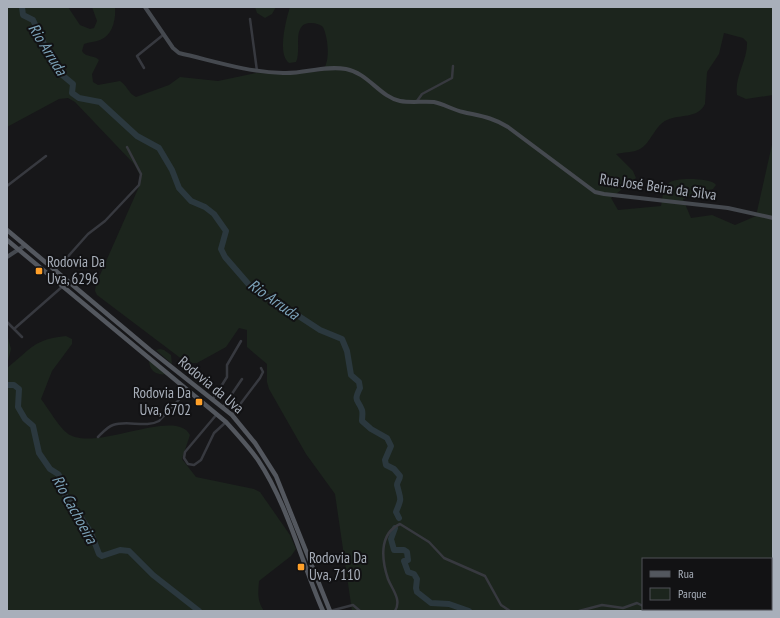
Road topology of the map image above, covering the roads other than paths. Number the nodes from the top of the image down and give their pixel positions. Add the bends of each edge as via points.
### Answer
1 (145, 7) edge
2 (250, 19) dead end
3 (164, 34) junction
4 (453, 66) dead end
5 (144, 68) dead end
6 (257, 71) junction
7 (416, 101) junction
8 (127, 147) dead end
9 (46, 156) dead end
10 (7, 186) edge
11 (773, 218) edge
12 (7, 230) edge
13 (7, 240) edge
14 (24, 246) junction
15 (18, 250) junction
16 (7, 257) edge
17 (55, 271) junction
18 (63, 286) junction
19 (7, 322) edge
20 (14, 329) junction
21 (22, 337) dead end
22 (241, 341) dead end
23 (261, 368) dead end
24 (242, 379) dead end
25 (188, 390) junction
26 (213, 399) junction
27 (223, 407) junction
28 (217, 414) junction
29 (232, 415) junction
30 (226, 422) junction
31 (98, 437) dead end
32 (642, 606) edge
33 (323, 611) edge
34 (330, 611) edge
35 (360, 611) edge
36 (395, 611) edge
37 (510, 611) edge
38 (579, 611) edge

1 - 3 street, Rua José Beira da Silva
2 - 6 street
3 - 5 street via 137,56
3 - 6 street, Rua José Beira da Silva via 178,53 232,68
4 - 7 street via 452,78 422,94
6 - 7 street, Rua José Beira da Silva via 301,73 329,68 346,69 363,76 390,97 400,101
7 - 11 street, Rua José Beira da Silva via 435,103 495,119 595,192 728,208
8 - 17 street via 141,174 139,184
9 - 10 street
12 - 14 main road, Rodovia da Uva
13 - 15 main road, Rodovia da Uva
14 - 15 street
14 - 17 main road, Rodovia da Uva
15 - 16 street
15 - 18 main road, Rodovia da Uva
17 - 26 main road, Rodovia da Uva
18 - 20 street
18 - 25 main road, Rodovia da Uva
19 - 20 street
20 - 21 street
22 - 26 street via 226,365 227,377
23 - 29 street via 263,372 260,378
24 - 27 street
25 - 28 main road, Rodovia da Uva
25 - 31 street via 154,424 112,425
26 - 27 main road, Rodovia da Uva
27 - 29 main road, Rodovia da Uva
28 - 30 main road, Rodovia da Uva
28 - 30 street via 187,448 184,455 188,464 194,465 201,460 214,433
29 - 34 main road, Rodovia da Uva via 255,443 276,476
30 - 33 main road, Rodovia da Uva via 258,460 273,488
32 - 38 street via 637,603 623,608 602,605
34 - 35 street via 352,606
36 - 37 street via 398,600 388,578 384,541 400,524 429,542 444,558 485,576 501,605

